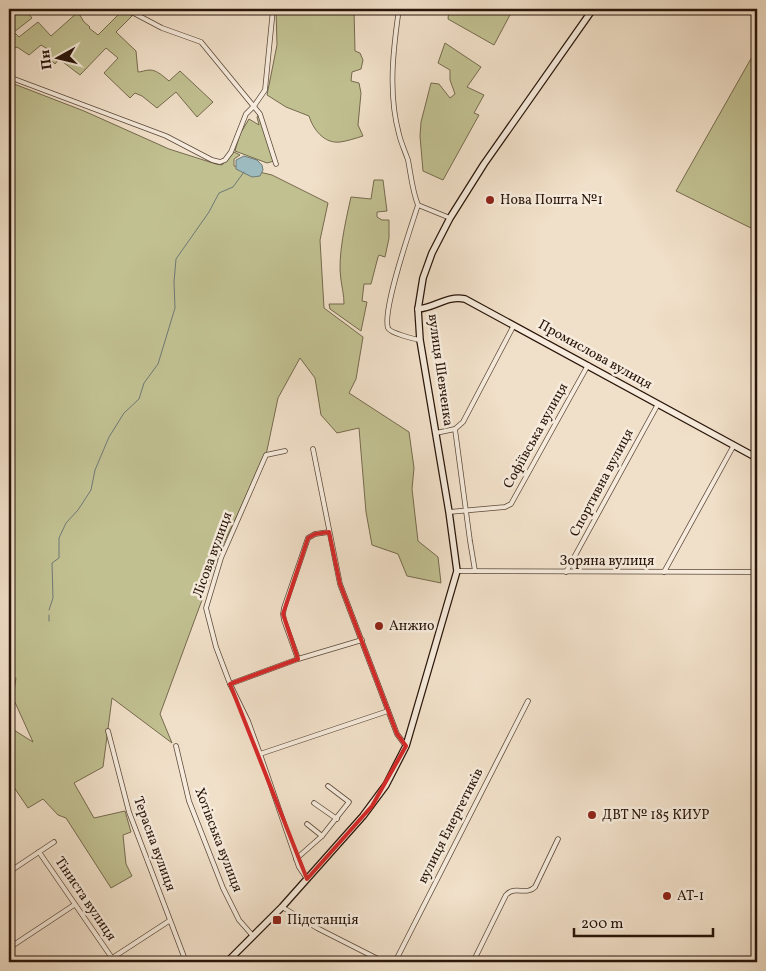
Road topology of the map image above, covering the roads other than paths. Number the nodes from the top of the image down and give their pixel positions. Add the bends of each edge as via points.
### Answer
1 (126, 9) edge
2 (273, 9) edge
3 (399, 9) edge
4 (592, 9) edge
5 (9, 77) edge
6 (254, 106) junction
7 (276, 164) dead end
8 (418, 204) junction
9 (450, 218) junction
10 (418, 310) junction
11 (514, 326) junction
12 (420, 340) junction
13 (588, 365) junction
14 (658, 404) junction
15 (455, 429) junction
16 (436, 433) junction
17 (734, 445) junction
18 (313, 450) dead end
19 (286, 451) dead end
20 (757, 458) edge
21 (466, 511) junction
22 (449, 512) junction
23 (329, 532) junction
24 (457, 571) junction
25 (475, 571) junction
26 (757, 571) edge
27 (566, 572) junction
28 (664, 572) junction
29 (362, 640) junction
30 (298, 659) junction
31 (230, 684) junction
32 (528, 701) dead end
33 (388, 711) junction
34 (108, 731) dead end
35 (176, 746) dead end
36 (406, 746) junction
37 (260, 754) junction
38 (328, 786) dead end
39 (314, 803) dead end
40 (337, 819) junction
41 (307, 824) dead end
42 (322, 836) junction
43 (558, 839) dead end
44 (54, 842) dead end
45 (39, 852) junction
46 (296, 858) junction
47 (9, 872) edge
48 (307, 879) junction
49 (74, 905) junction
50 (282, 907) junction
51 (169, 921) junction
52 (253, 936) junction
53 (9, 948) edge
54 (112, 958) junction
55 (106, 962) edge
56 (186, 962) edge
57 (228, 962) edge
58 (384, 962) edge
59 (395, 962) edge
60 (473, 962) edge

1 - 6 street via 162,28 201,42
2 - 6 street via 264,90
3 - 8 street via 393,104
4 - 9 street, вулиця Шевченка
5 - 6 street via 166,136 220,162 231,152 246,114
6 - 7 street via 260,114
8 - 9 street
8 - 12 street via 389,302 388,327 391,332
9 - 10 street, вулиця Шевченка via 427,265
10 - 11 street, Промислова вулиця via 460,298
10 - 12 street, вулиця Шевченка
11 - 13 street, Промислова вулиця
11 - 15 street via 463,422
12 - 16 street, вулиця Шевченка
13 - 14 street, Промислова вулиця
13 - 21 street, Софіївська вулиця via 511,504
14 - 17 street, Промислова вулиця
14 - 27 street, Спортивна вулиця
15 - 16 street
15 - 21 street
16 - 22 street, вулиця Шевченка
17 - 20 street, Промислова вулиця
17 - 28 street
18 - 23 street
19 - 31 street, Лісова вулиця via 266,455 221,558 206,608
21 - 22 street
21 - 25 street
22 - 24 street, вулиця Шевченка
23 - 29 street via 340,584
23 - 30 street via 308,538 284,608 284,620
24 - 25 street, Зоряна вулиця
24 - 36 street, вулиця Шевченка
25 - 27 street, Зоряна вулиця
26 - 28 street, Зоряна вулиця
27 - 28 street, Зоряна вулиця
29 - 30 street
29 - 33 street
30 - 31 street
31 - 37 street, Лісова вулиця
32 - 59 street, вулиця Енергетиків
33 - 36 street via 397,734
33 - 37 street
34 - 51 street, Терасна вулиця via 129,812
35 - 52 street, Хотівська вулиця via 189,801 223,888 239,920
36 - 48 street, вулиця Шевченка via 372,806
37 - 46 street, Лісова вулиця
38 - 40 street via 349,802
39 - 40 street
40 - 42 street
41 - 42 street
42 - 46 street
43 - 60 street via 535,887 529,892 514,890 506,894
44 - 45 street
45 - 47 street
45 - 49 street, Тіниста вулиця
46 - 48 street, Лісова вулиця
48 - 50 street, вулиця Шевченка
49 - 53 street
49 - 54 street, Тіниста вулиця
50 - 52 street, вулиця Шевченка
50 - 58 street
51 - 54 street
51 - 56 street, Терасна вулиця
52 - 57 street, вулиця Шевченка
54 - 55 street

